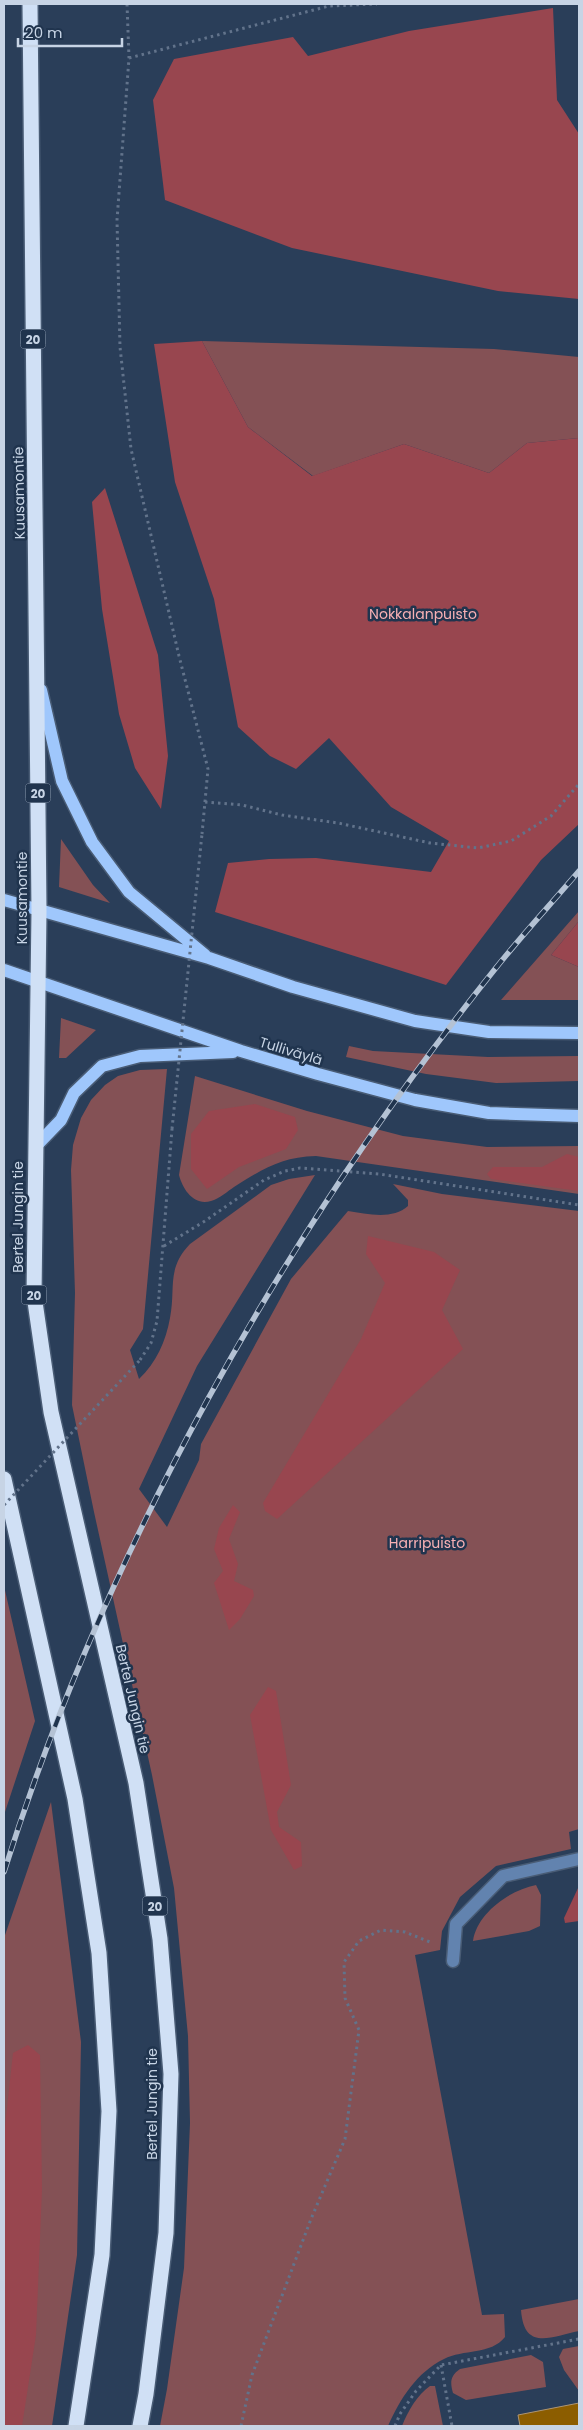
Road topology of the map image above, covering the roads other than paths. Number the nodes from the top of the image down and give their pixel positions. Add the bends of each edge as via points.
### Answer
1 (30, 4) edge
2 (37, 675) junction
3 (4, 900) edge
4 (39, 911) junction
5 (209, 958) junction
6 (4, 970) edge
7 (37, 982) junction
8 (579, 1034) edge
9 (241, 1051) junction
10 (579, 1116) edge
11 (34, 1147) junction
12 (4, 1479) edge
13 (579, 1859) edge
14 (454, 1961) dead end
15 (76, 2426) edge
16 (140, 2426) edge

1 - 2 highway, Kuusamontie / 20
2 - 4 highway, Kuusamontie / 20
2 - 5 main road via 62,781 92,842 128,892
3 - 4 main road
4 - 5 main road
4 - 7 highway, Kuusamontie / 20
5 - 8 main road via 293,987 415,1021 490,1032
6 - 7 main road, Tulliväylä
7 - 9 main road, Tulliväylä
7 - 11 highway, Bertel Jungin tie / 20
9 - 10 main road, Tulliväylä via 415,1100 489,1113
9 - 11 main road via 140,1056 102,1066 74,1093 60,1120
11 - 16 highway, Bertel Jungin tie / 20 via 34,1295 48,1395 136,1783 160,1939 171,2074 166,2233
12 - 15 highway via 75,1799 99,1953 109,2110 102,2255
13 - 14 lane via 504,1876 456,1924

